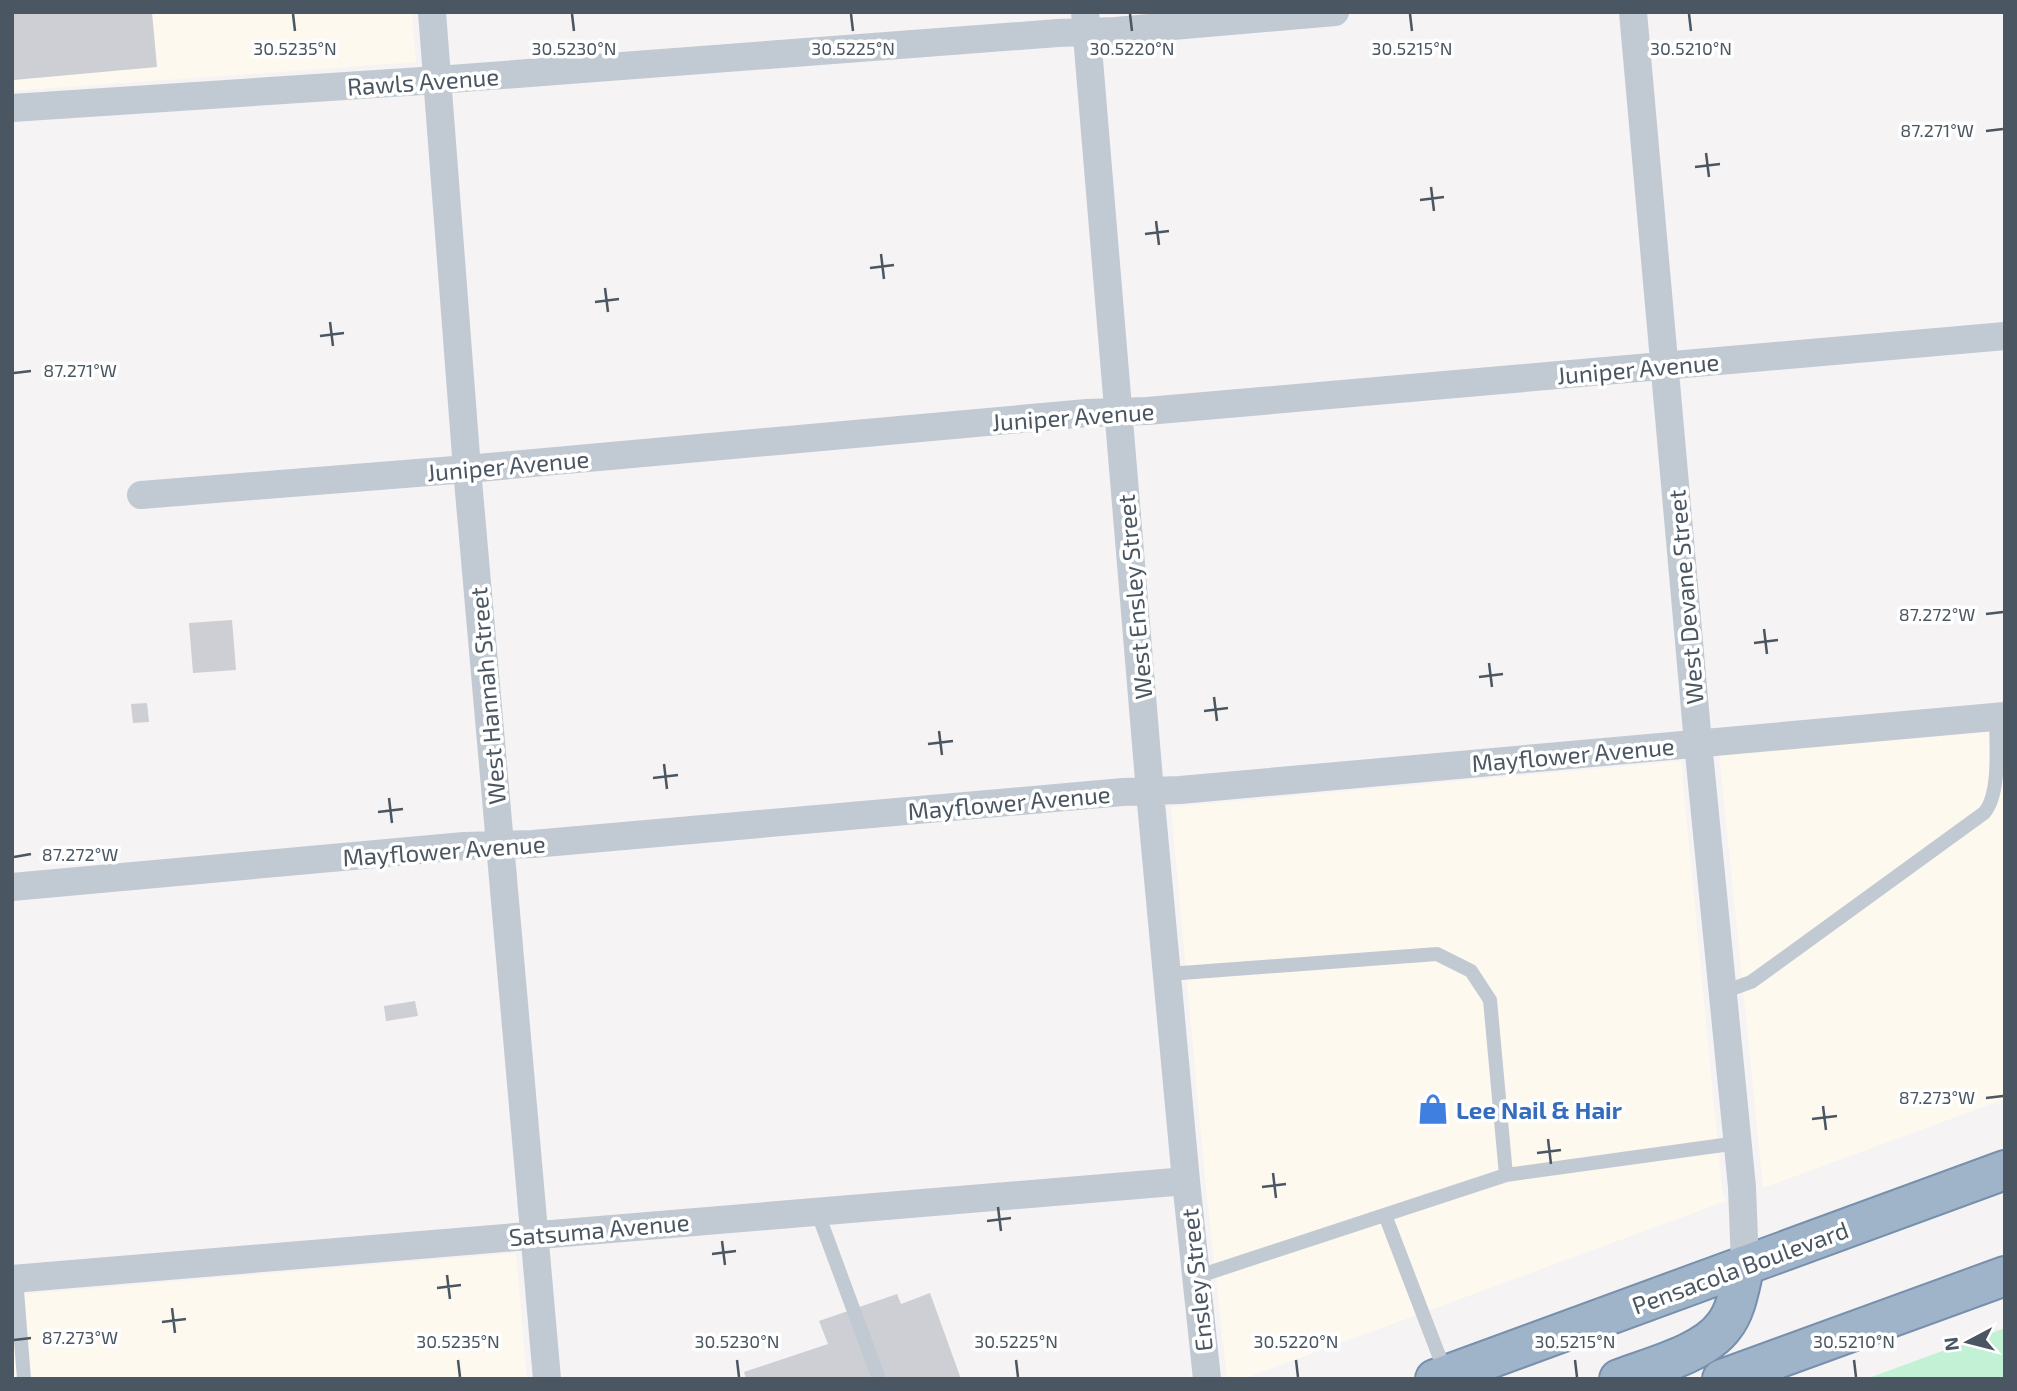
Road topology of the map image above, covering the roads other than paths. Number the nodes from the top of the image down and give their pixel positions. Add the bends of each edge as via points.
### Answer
1 (432, 12) edge
2 (1335, 12) edge
3 (1633, 12) edge
4 (1085, 22) edge
5 (437, 80) junction
6 (12, 108) edge
7 (2005, 336) edge
8 (1664, 366) junction
9 (1119, 412) junction
10 (467, 469) junction
11 (141, 495) dead end
12 (2000, 717) edge
13 (1698, 743) junction
14 (1150, 792) junction
15 (500, 845) junction
16 (12, 887) edge
17 (1168, 975) junction
18 (1723, 992) junction
19 (1738, 1143) junction
20 (2005, 1170) edge
21 (1506, 1175) junction
22 (1186, 1181) junction
23 (817, 1211) junction
24 (1385, 1215) junction
25 (534, 1235) junction
26 (1745, 1265) junction
27 (2005, 1276) edge
28 (1195, 1277) junction
29 (14, 1279) edge
30 (1441, 1377) edge
31 (24, 1379) edge
32 (547, 1379) edge
33 (879, 1379) edge
34 (1207, 1379) edge
35 (1619, 1379) edge
36 (1722, 1379) edge

1 - 5 street, West Hannah Street
2 - 4 street, Rawls Avenue
3 - 8 street, West Devane Street
4 - 5 street, Rawls Avenue
4 - 9 street, West Ensley Street
5 - 6 street, Rawls Avenue
5 - 10 street, West Hannah Street
7 - 8 street, Juniper Avenue
8 - 9 street, Juniper Avenue
8 - 13 street, West Devane Street
9 - 10 street, Juniper Avenue
9 - 14 street, West Ensley Street
10 - 11 street, Juniper Avenue
10 - 15 street, West Hannah Street
12 - 13 street, Mayflower Avenue
12 - 18 lane via 1990,806 1984,813 1758,977
13 - 14 street, Mayflower Avenue
13 - 18 street, West Devane Street
14 - 15 street, Mayflower Avenue
14 - 17 street, West Ensley Street
15 - 16 street, Mayflower Avenue
15 - 25 street, West Hannah Street
17 - 21 lane via 1437,954 1471,971 1490,1000
17 - 22 street, West Ensley Street
18 - 19 street, West Devane Street
19 - 21 lane
19 - 26 street, West Devane Street
20 - 26 highway, Pensacola Boulevard
21 - 24 lane
22 - 23 street, Satsuma Avenue
22 - 28 street, Ensley Street
23 - 25 street, Satsuma Avenue
23 - 33 lane
24 - 28 lane
24 - 30 lane
25 - 29 street, Satsuma Avenue
25 - 32 street, West Hannah Street
26 - 30 highway, Pensacola Boulevard
26 - 35 highway via 1724,1326 1694,1351
27 - 36 highway
28 - 34 street, Ensley Street
29 - 31 lane

